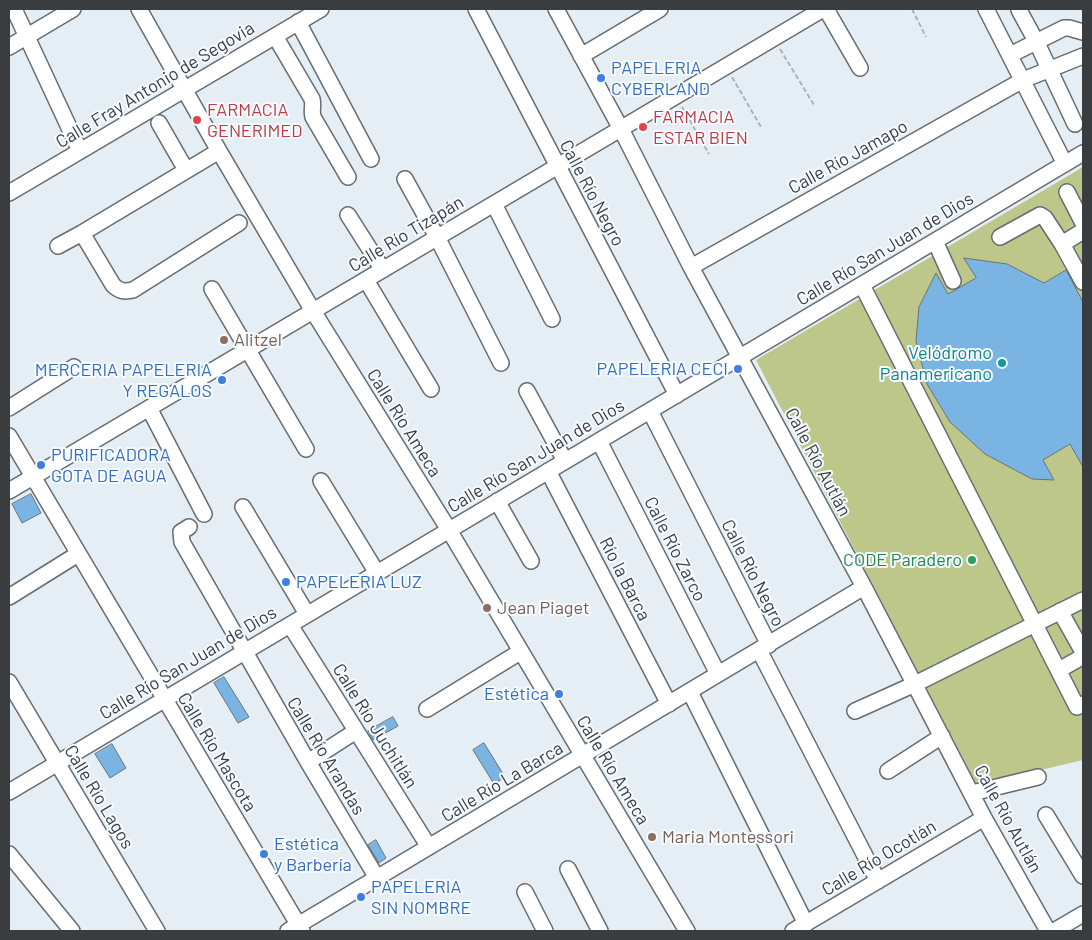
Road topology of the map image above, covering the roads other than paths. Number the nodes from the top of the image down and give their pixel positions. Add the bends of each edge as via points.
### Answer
1 (14, 9) edge
2 (73, 9) edge
3 (140, 9) edge
4 (321, 9) edge
5 (476, 9) edge
6 (556, 9) edge
7 (660, 9) edge
8 (825, 9) edge
9 (986, 9) edge
10 (1019, 10) edge
11 (298, 22) junction
12 (1083, 32) edge
13 (27, 36) junction
14 (275, 36) junction
15 (1037, 43) junction
16 (9, 47) edge
17 (1010, 55) junction
18 (581, 56) junction
19 (1083, 56) edge
20 (860, 68) dead end
21 (1048, 70) junction
22 (1023, 80) junction
23 (184, 90) junction
24 (158, 123) dead end
25 (1075, 124) dead end
26 (621, 129) junction
27 (80, 151) junction
28 (219, 151) junction
29 (1083, 153) edge
30 (371, 159) dead end
31 (1065, 164) junction
32 (557, 166) junction
33 (186, 170) junction
34 (348, 177) dead end
35 (405, 179) dead end
36 (1067, 192) dead end
37 (9, 193) edge
38 (494, 204) junction
39 (348, 215) dead end
40 (1083, 223) edge
41 (239, 224) dead end
42 (1083, 231) edge
43 (82, 233) junction
44 (437, 237) junction
45 (1000, 237) dead end
46 (935, 241) junction
47 (1062, 244) junction
48 (58, 246) dead end
49 (691, 267) junction
50 (383, 270) junction
51 (366, 280) junction
52 (953, 281) dead end
53 (1083, 282) edge
54 (862, 284) junction
55 (212, 289) dead end
56 (313, 311) junction
57 (552, 319) dead end
58 (248, 350) junction
59 (740, 357) junction
60 (501, 363) dead end
61 (74, 367) dead end
62 (431, 389) dead end
63 (527, 391) dead end
64 (677, 395) junction
65 (9, 408) edge
66 (149, 408) junction
67 (650, 411) junction
68 (9, 436) edge
69 (599, 441) junction
70 (306, 449) dead end
71 (565, 461) junction
72 (548, 471) junction
73 (33, 477) junction
74 (321, 481) dead end
75 (9, 491) edge
76 (497, 501) junction
77 (242, 508) dead end
78 (204, 514) dead end
79 (189, 527) dead end
80 (449, 530) junction
81 (78, 554) junction
82 (530, 561) dead end
83 (377, 573) junction
84 (864, 587) junction
85 (9, 597) edge
86 (1083, 600) edge
87 (1060, 611) junction
88 (307, 614) junction
89 (1035, 624) junction
90 (290, 625) junction
91 (764, 647) junction
92 (244, 652) junction
93 (520, 652) junction
94 (1059, 670) junction
95 (718, 674) junction
96 (9, 682) edge
97 (915, 684) junction
98 (690, 692) junction
99 (164, 700) junction
100 (669, 704) junction
101 (1083, 704) edge
102 (427, 709) dead end
103 (855, 712) dead end
104 (356, 731) junction
105 (942, 736) junction
106 (582, 756) junction
107 (308, 762) junction
108 (56, 763) junction
109 (888, 771) dead end
110 (1038, 777) dead end
111 (9, 792) edge
112 (972, 793) junction
113 (1046, 815) dead end
114 (984, 818) junction
115 (429, 847) junction
116 (9, 854) edge
117 (568, 869) dead end
118 (1083, 876) edge
119 (377, 878) junction
120 (878, 880) junction
121 (525, 892) dead end
122 (1083, 914) edge
123 (799, 927) edge
124 (296, 929) edge
125 (72, 931) edge
126 (157, 931) edge
127 (545, 931) edge
128 (600, 931) edge
129 (687, 931) edge
130 (1048, 931) edge
131 (1054, 931) edge

1 - 13 street
2 - 13 street
3 - 23 street, Calle Río Ameca
4 - 11 street, Calle Fray Antonio de Segovia
5 - 32 street, Calle Río Negro
6 - 18 street, Calle Río Autlán
7 - 18 street
8 - 20 street
8 - 26 street, Calle Río Tizapán
9 - 17 street
10 - 15 street
11 - 14 street, Calle Fray Antonio de Segovia
11 - 30 street
12 - 15 street via 1064,28
13 - 16 street
13 - 27 street
14 - 23 street, Calle Fray Antonio de Segovia
14 - 34 street via 312,100 313,117
15 - 17 street
15 - 21 street
17 - 22 street
18 - 26 street, Calle Río Autlán
19 - 21 street, Calle Río Jamapo
21 - 22 street, Calle Río Jamapo
21 - 25 street
22 - 31 street
22 - 49 street, Calle Río Jamapo
23 - 27 street, Calle Fray Antonio de Segovia
23 - 28 street, Calle Río Ameca
24 - 33 street
26 - 32 street, Calle Río Tizapán
26 - 49 street, Calle Río Autlán
27 - 37 street, Calle Fray Antonio de Segovia
28 - 33 street
28 - 56 street, Calle Río Ameca
29 - 31 street, Calle Río San Juan de Dios
31 - 46 street, Calle Río San Juan de Dios
32 - 38 street, Calle Río Tizapán
32 - 64 street, Calle Río Negro
33 - 43 street
35 - 44 street
36 - 40 street
38 - 44 street, Calle Río Tizapán
38 - 57 street
39 - 50 street
41 - 43 street via 127,291 113,285
42 - 47 street
43 - 48 street
44 - 50 street, Calle Río Tizapán
44 - 60 street
45 - 47 street via 1042,215
46 - 52 street
46 - 54 street, Calle Río San Juan de Dios
47 - 53 street
49 - 59 street, Calle Río Autlán
50 - 51 street, Calle Río Tizapán
51 - 56 street, Calle Río Tizapán
51 - 62 street
54 - 59 street, Calle Río San Juan de Dios
54 - 89 street
55 - 58 street
56 - 58 street, Calle Río Tizapán
56 - 80 street, Calle Río Ameca
58 - 66 street, Calle Río Tizapán
58 - 70 street
59 - 64 street, Calle Río San Juan de Dios
59 - 84 street, Calle Río Autlán
61 - 65 street
63 - 71 street
64 - 67 street, Calle Río San Juan de Dios
66 - 73 street, Calle Río Tizapán
66 - 78 street
67 - 69 street, Calle Río San Juan de Dios
67 - 91 street, Calle Río Negro
68 - 73 street, Calle Río Mascota
69 - 71 street, Calle Río San Juan de Dios
69 - 95 street, Calle Río Zarco
71 - 72 street, Calle Río San Juan de Dios
72 - 76 street, Calle Río San Juan de Dios
72 - 100 street, Río la Barca
73 - 75 street, Calle Río Tizapán
73 - 81 street, Calle Río Mascota
74 - 83 street
76 - 80 street, Calle Río San Juan de Dios
76 - 82 street
77 - 88 street
79 - 92 street, Calle Río Arandas via 181,532 182,542
80 - 83 street, Calle Río San Juan de Dios
80 - 93 street, Calle Río Ameca
81 - 85 street
81 - 99 street, Calle Río Mascota
83 - 88 street, Calle Río San Juan de Dios
84 - 91 street, Calle Río La Barca
84 - 97 street, Calle Río Autlán
86 - 87 street
87 - 89 street
87 - 94 street via 1082,657
88 - 90 street, Calle Río San Juan de Dios
89 - 94 street
89 - 97 street
90 - 92 street, Calle Río San Juan de Dios
90 - 104 street, Calle Río Juchitlán
91 - 95 street, Calle Río La Barca
91 - 120 street, Calle Río Negro
92 - 99 street, Calle Río San Juan de Dios
92 - 107 street, Calle Río Arandas
93 - 102 street
93 - 106 street, Calle Río Ameca
94 - 101 street via 1077,707
95 - 98 street, Calle Río La Barca
96 - 108 street, Calle Río Lagos
97 - 103 street
97 - 105 street, Calle Río Autlán
98 - 100 street, Calle Río La Barca
98 - 123 street
99 - 108 street, Calle Río San Juan de Dios
99 - 124 street, Calle Río Mascota
100 - 106 street, Calle Río La Barca
104 - 107 street
104 - 115 street, Calle Río Juchitlán
105 - 109 street
105 - 112 street, Calle Río Autlán
106 - 115 street, Calle Río La Barca
106 - 129 street, Calle Río Ameca
107 - 119 street, Calle Río Arandas
108 - 111 street, Calle Río San Juan de Dios
108 - 126 street, Calle Río Lagos
110 - 112 street
112 - 114 street, Calle Río Autlán
113 - 118 street
114 - 120 street, Calle Río Ocotlán
114 - 130 street, Calle Río Autlán
115 - 119 street, Calle Río La Barca
116 - 125 street
117 - 128 street
119 - 124 street, Calle Río La Barca
120 - 123 street, Calle Río Ocotlán
121 - 127 street
122 - 131 street

